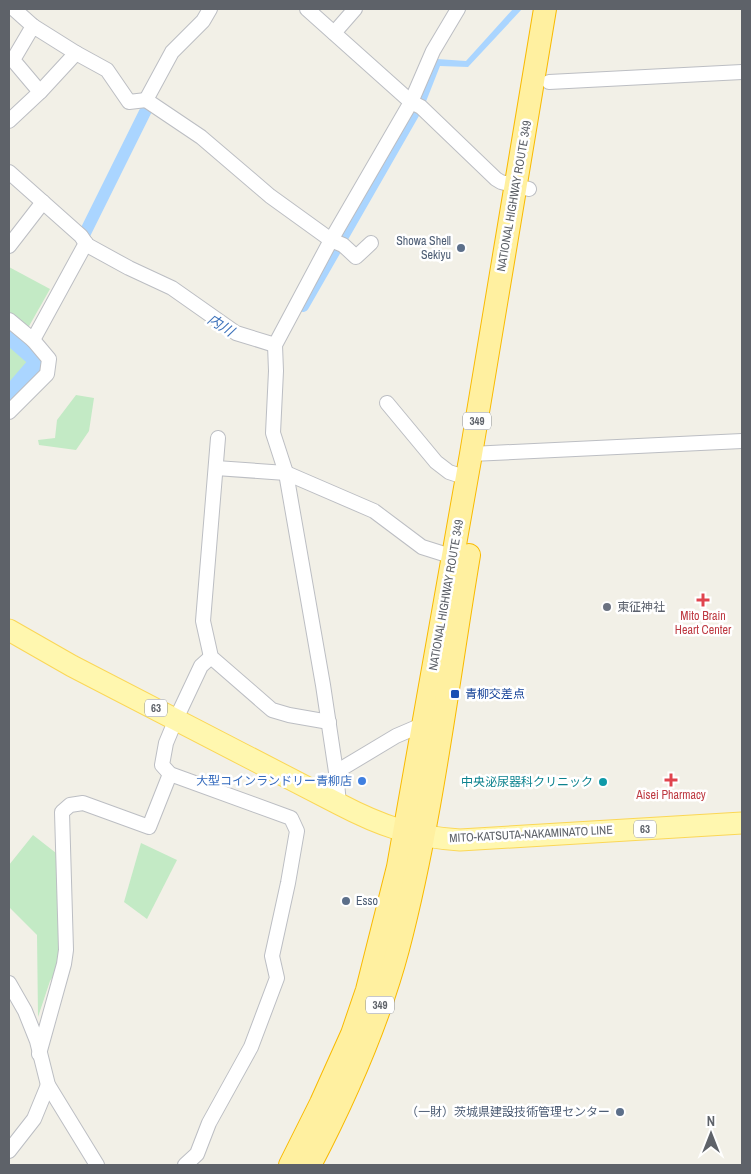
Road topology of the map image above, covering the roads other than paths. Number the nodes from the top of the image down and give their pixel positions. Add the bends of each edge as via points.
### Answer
1 (14, 9) edge
2 (210, 9) edge
3 (307, 9) edge
4 (355, 9) edge
5 (458, 9) edge
6 (545, 9) edge
7 (560, 9) edge
8 (34, 26) junction
9 (334, 33) junction
10 (76, 54) junction
11 (742, 72) edge
12 (548, 82) junction
13 (40, 92) junction
14 (146, 100) junction
15 (411, 102) junction
16 (9, 121) edge
17 (9, 172) edge
18 (522, 187) junction
19 (43, 202) junction
20 (86, 243) junction
21 (337, 243) junction
22 (371, 243) dead end
23 (9, 246) edge
24 (9, 320) edge
25 (32, 340) junction
26 (275, 345) junction
27 (387, 403) dead end
28 (9, 412) edge
29 (218, 438) dead end
30 (742, 441) edge
31 (479, 453) junction
32 (216, 468) junction
33 (286, 473) junction
34 (466, 478) junction
35 (461, 559) junction
36 (9, 630) edge
37 (211, 657) junction
38 (176, 719) junction
39 (329, 722) junction
40 (424, 724) junction
41 (336, 772) junction
42 (170, 774) junction
43 (339, 804) junction
44 (742, 823) edge
45 (414, 834) junction
46 (9, 983) edge
47 (39, 1054) junction
48 (48, 1086) junction
49 (9, 1151) edge
50 (96, 1165) edge
51 (185, 1165) edge
52 (290, 1165) edge
53 (310, 1165) edge

1 - 8 street
2 - 14 street via 172,52
3 - 9 street
4 - 9 street
5 - 15 street via 433,51
6 - 18 highway, NATIONAL HIGHWAY ROUTE 349 / 349
7 - 12 highway, NATIONAL HIGHWAY ROUTE 349 / 349
8 - 10 street
8 - 13 street via 14,60
9 - 15 street
10 - 13 street
10 - 14 street via 107,70 129,102
11 - 12 street
12 - 18 highway, NATIONAL HIGHWAY ROUTE 349 / 349
13 - 16 street
14 - 21 street via 201,137 270,196
15 - 18 street via 421,107 496,179
15 - 21 street
17 - 19 street
18 - 31 highway, NATIONAL HIGHWAY ROUTE 349 / 349
19 - 20 street
19 - 23 street
20 - 25 street
20 - 26 street via 172,288 236,334
21 - 22 street via 356,257
21 - 26 street
24 - 25 street
25 - 28 street via 49,359 46,374
26 - 33 street via 273,433
27 - 34 street via 436,462 449,472
29 - 32 street
30 - 31 street
31 - 34 highway, NATIONAL HIGHWAY ROUTE 349 / 349
31 - 35 highway, NATIONAL HIGHWAY ROUTE 349 / 349
32 - 33 street
32 - 37 street via 204,621
33 - 35 street via 374,511 422,548
33 - 39 street
34 - 35 highway, NATIONAL HIGHWAY ROUTE 349 / 349
35 - 40 highway, NATIONAL HIGHWAY ROUTE 349 / 349
35 - 45 highway, NATIONAL HIGHWAY ROUTE 349 / 349 via 434,778
36 - 38 main road, MITO-KATSUTA-NAKAMINATO LINE / 63
37 - 38 street via 201,666
37 - 39 street via 272,710
38 - 42 street via 162,764
38 - 43 main road, MITO-KATSUTA-NAKAMINATO LINE / 63
39 - 41 street
40 - 41 street via 396,736
40 - 45 highway, NATIONAL HIGHWAY ROUTE 349 / 349
41 - 43 street
42 - 47 street via 149,827 83,803 70,805 62,812 66,950
42 - 51 street via 291,818 297,831 272,956 277,978 251,1047 209,1123 197,1154
43 - 45 main road, MITO-KATSUTA-NAKAMINATO LINE / 63 via 376,823
44 - 45 main road, MITO-KATSUTA-NAKAMINATO LINE / 63 via 466,840
45 - 52 highway, NATIONAL HIGHWAY ROUTE 349 / 349 via 392,894 352,1034
45 - 53 highway, NATIONAL HIGHWAY ROUTE 349 / 349 via 398,948 383,996 354,1076
46 - 47 street via 25,1011
47 - 48 street
48 - 49 street via 34,1119
48 - 50 street

